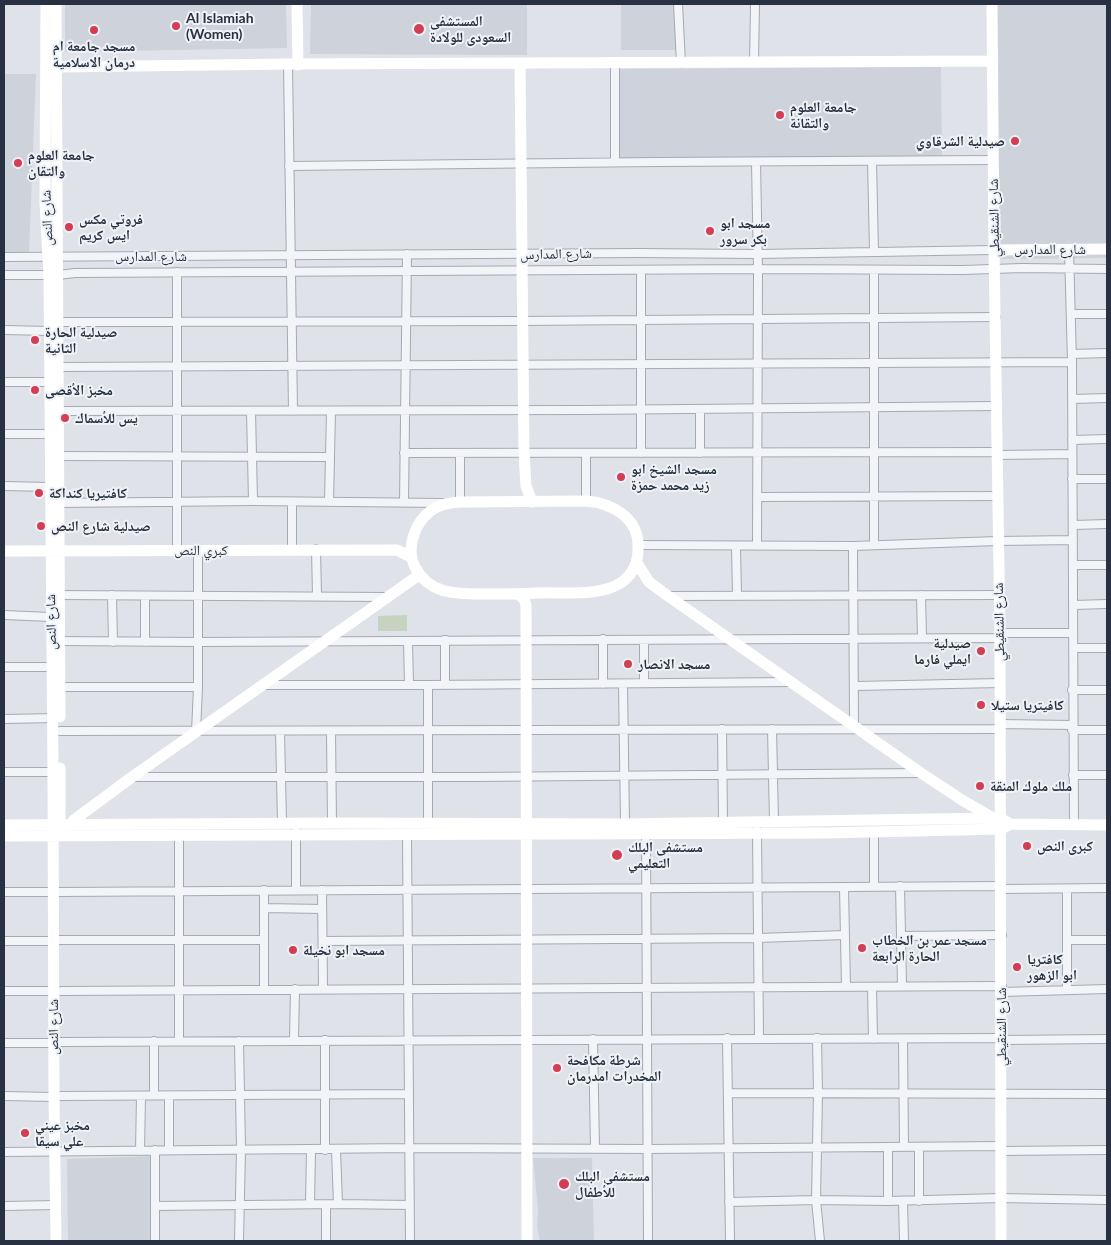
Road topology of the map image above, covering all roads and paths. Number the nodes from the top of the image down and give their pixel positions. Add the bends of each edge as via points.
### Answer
1 (46, 4) edge
2 (56, 4) edge
3 (297, 4) edge
4 (678, 4) edge
5 (755, 4) edge
6 (992, 4) edge
7 (992, 61) junction
8 (754, 62) junction
9 (520, 63) junction
10 (615, 63) junction
11 (681, 63) junction
12 (293, 65) junction
13 (56, 67) junction
14 (993, 160) junction
15 (872, 161) junction
16 (615, 162) junction
17 (756, 162) junction
18 (521, 164) junction
19 (289, 166) junction
20 (1070, 249) junction
21 (1107, 249) edge
22 (994, 250) junction
23 (874, 251) junction
24 (407, 254) junction
25 (522, 254) junction
26 (758, 254) junction
27 (291, 255) junction
28 (4, 257) edge
29 (53, 257) junction
30 (1070, 268) junction
31 (758, 269) junction
32 (1107, 269) edge
33 (640, 270) junction
34 (874, 270) junction
35 (994, 270) junction
36 (291, 271) junction
37 (407, 271) junction
38 (522, 271) junction
39 (177, 272) junction
40 (4, 275) edge
41 (54, 275) junction
42 (1071, 314) junction
43 (1107, 314) edge
44 (996, 317) junction
45 (874, 318) junction
46 (758, 319) junction
47 (522, 320) junction
48 (641, 320) junction
49 (292, 321) junction
50 (406, 321) junction
51 (58, 322) junction
52 (177, 322) junction
53 (4, 330) edge
54 (50, 331) junction
55 (1107, 353) edge
56 (1072, 358) junction
57 (758, 363) junction
58 (873, 363) junction
59 (996, 363) junction
60 (523, 364) junction
61 (642, 364) junction
62 (405, 366) junction
63 (58, 367) junction
64 (177, 367) junction
65 (292, 367) junction
66 (4, 382) edge
67 (50, 382) junction
68 (1107, 398) edge
69 (1072, 399) junction
70 (997, 406) junction
71 (758, 407) junction
72 (874, 407) junction
73 (700, 408) junction
74 (641, 409) junction
75 (331, 410) junction
76 (405, 410) junction
77 (523, 410) junction
78 (58, 411) junction
79 (177, 411) junction
80 (252, 411) junction
81 (293, 411) junction
82 (4, 434) edge
83 (50, 434) junction
84 (1072, 440) junction
85 (1107, 440) edge
86 (404, 453) junction
87 (586, 453) junction
88 (641, 453) junction
89 (700, 453) junction
90 (874, 453) junction
91 (460, 454) junction
92 (524, 454) junction
93 (758, 454) junction
94 (998, 454) junction
95 (1072, 454) junction
96 (58, 456) junction
97 (176, 456) junction
98 (252, 456) junction
99 (330, 457) junction
100 (1072, 479) junction
101 (1107, 479) edge
102 (4, 486) edge
103 (526, 486) junction
104 (50, 487) junction
105 (998, 496) junction
106 (874, 497) junction
107 (758, 498) junction
108 (253, 501) junction
109 (586, 501) junction
110 (177, 502) junction
111 (292, 502) junction
112 (329, 502) junction
113 (404, 502) junction
114 (518, 502) junction
115 (532, 502) junction
116 (59, 503) junction
117 (456, 503) junction
118 (1107, 524) edge
119 (1073, 525) junction
120 (1073, 540) junction
121 (412, 541) junction
122 (998, 541) junction
123 (638, 545) junction
124 (874, 545) junction
125 (736, 546) junction
126 (757, 546) junction
127 (853, 546) junction
128 (292, 549) junction
129 (316, 549) junction
130 (177, 550) junction
131 (198, 550) junction
132 (397, 550) junction
133 (4, 551) edge
134 (55, 551) junction
135 (411, 557) junction
136 (636, 563) junction
137 (1073, 565) junction
138 (1107, 565) edge
139 (419, 575) junction
140 (622, 582) junction
141 (649, 582) junction
142 (537, 593) junction
143 (518, 594) junction
144 (59, 595) junction
145 (112, 595) junction
146 (737, 595) junction
147 (854, 595) junction
148 (921, 595) junction
149 (999, 595) junction
150 (144, 596) junction
151 (198, 596) junction
152 (317, 596) junction
153 (668, 596) junction
154 (388, 597) junction
155 (1107, 604) edge
156 (1073, 605) junction
157 (526, 612) junction
158 (4, 615) edge
159 (52, 617) junction
160 (1072, 633) junction
161 (1000, 636) junction
162 (854, 638) junction
163 (922, 638) junction
164 (730, 639) junction
165 (445, 640) junction
166 (526, 640) junction
167 (603, 640) junction
168 (644, 640) junction
169 (59, 641) junction
170 (408, 641) junction
171 (113, 642) junction
172 (145, 642) junction
173 (198, 642) junction
174 (325, 642) junction
175 (1073, 648) junction
176 (1107, 648) edge
177 (4, 667) edge
178 (52, 667) junction
179 (792, 682) junction
180 (644, 683) junction
181 (1000, 683) junction
182 (526, 684) junction
183 (603, 684) junction
184 (623, 684) junction
185 (265, 685) junction
186 (409, 685) junction
187 (428, 685) junction
188 (445, 685) junction
189 (855, 686) junction
190 (60, 687) junction
191 (198, 687) junction
192 (1072, 690) junction
193 (1107, 690) edge
194 (56, 718) junction
195 (4, 719) edge
196 (857, 726) junction
197 (1000, 727) junction
198 (1072, 728) junction
199 (772, 729) junction
200 (428, 730) junction
201 (526, 730) junction
202 (624, 730) junction
203 (722, 730) junction
204 (1107, 730) edge
205 (60, 731) junction
206 (280, 731) junction
207 (331, 731) junction
208 (197, 732) junction
209 (4, 772) edge
210 (53, 772) junction
211 (921, 773) junction
212 (722, 775) junction
213 (773, 775) junction
214 (1073, 775) junction
215 (1107, 775) edge
216 (428, 776) junction
217 (526, 776) junction
218 (625, 776) junction
219 (132, 777) junction
220 (281, 777) junction
221 (331, 777) junction
222 (723, 822) junction
223 (774, 822) junction
224 (282, 823) junction
225 (332, 823) junction
226 (428, 823) junction
227 (1002, 823) junction
228 (625, 824) junction
229 (4, 825) edge
230 (1074, 825) junction
231 (1107, 825) edge
232 (527, 828) junction
233 (757, 828) junction
234 (296, 829) junction
235 (60, 830) junction
236 (874, 832) junction
237 (646, 833) junction
238 (407, 834) junction
239 (179, 835) junction
240 (4, 836) edge
241 (874, 886) junction
242 (900, 886) junction
243 (758, 887) junction
244 (1001, 887) junction
245 (527, 888) junction
246 (646, 888) junction
247 (844, 888) junction
248 (1107, 888) edge
249 (408, 889) junction
250 (1068, 889) junction
251 (179, 890) junction
252 (264, 890) junction
253 (296, 890) junction
254 (322, 890) junction
255 (4, 892) edge
256 (57, 892) junction
257 (264, 908) junction
258 (322, 909) junction
259 (845, 935) junction
260 (1002, 935) junction
261 (901, 936) junction
262 (647, 938) junction
263 (758, 938) junction
264 (527, 939) junction
265 (179, 940) junction
266 (264, 940) junction
267 (323, 940) junction
268 (409, 940) junction
269 (1067, 940) junction
270 (1107, 940) edge
271 (4, 941) edge
272 (57, 941) junction
273 (902, 986) junction
274 (758, 987) junction
275 (846, 987) junction
276 (872, 987) junction
277 (647, 988) junction
278 (323, 989) junction
279 (409, 989) junction
280 (527, 989) junction
281 (1002, 989) junction
282 (1107, 989) edge
283 (179, 990) junction
284 (264, 990) junction
285 (295, 990) junction
286 (1067, 990) junction
287 (4, 991) edge
288 (57, 991) junction
289 (727, 1038) junction
290 (759, 1038) junction
291 (817, 1038) junction
292 (527, 1039) junction
293 (593, 1039) junction
294 (647, 1039) junction
295 (873, 1039) junction
296 (903, 1039) junction
297 (1001, 1039) junction
298 (294, 1040) junction
299 (325, 1040) junction
300 (409, 1040) junction
301 (1107, 1040) edge
302 (154, 1041) junction
303 (179, 1041) junction
304 (239, 1041) junction
305 (57, 1042) junction
306 (4, 1044) edge
307 (904, 1092) junction
308 (728, 1093) junction
309 (818, 1093) junction
310 (325, 1094) junction
311 (410, 1094) junction
312 (1001, 1094) junction
313 (1107, 1094) edge
314 (154, 1095) junction
315 (4, 1096) edge
316 (57, 1096) junction
317 (141, 1096) junction
318 (169, 1096) junction
319 (240, 1096) junction
320 (904, 1146) junction
321 (816, 1147) junction
322 (888, 1147) junction
323 (919, 1147) junction
324 (408, 1148) junction
325 (528, 1148) junction
326 (595, 1148) junction
327 (729, 1148) junction
328 (1001, 1148) junction
329 (241, 1149) junction
330 (649, 1149) junction
331 (155, 1150) junction
332 (169, 1150) junction
333 (311, 1150) junction
334 (325, 1150) junction
335 (336, 1150) junction
336 (1107, 1150) edge
337 (58, 1151) junction
338 (140, 1151) junction
339 (4, 1152) edge
340 (1002, 1198) junction
341 (816, 1200) junction
342 (1107, 1200) edge
343 (888, 1201) junction
344 (903, 1201) junction
345 (918, 1201) junction
346 (729, 1202) junction
347 (310, 1204) junction
348 (338, 1204) junction
349 (326, 1205) junction
350 (410, 1205) junction
351 (4, 1206) edge
352 (56, 1206) junction
353 (156, 1206) junction
354 (240, 1206) junction
355 (56, 1241) edge
356 (62, 1241) edge
357 (155, 1241) edge
358 (239, 1241) edge
359 (326, 1241) edge
360 (410, 1241) edge
361 (527, 1241) edge
362 (648, 1241) edge
363 (730, 1241) edge
364 (820, 1241) edge
365 (904, 1241) edge
366 (1001, 1241) edge

1 - 29 street, شارع النص via 45,204
2 - 13 street, شارع النص
3 - 12 street
4 - 11 street
5 - 8 street
6 - 7 street, شارع الشنقيطي
7 - 8 street
7 - 14 street, شارع الشنقيطي
8 - 11 street
9 - 10 street
9 - 12 street
9 - 18 street
10 - 11 street
10 - 16 street
12 - 13 street
12 - 19 street
13 - 29 street, شارع النص
14 - 15 street
14 - 22 street, شارع الشنقيطي
15 - 17 street
15 - 23 street
16 - 17 street
16 - 18 street
17 - 26 street
18 - 19 street
18 - 25 street
19 - 27 street
20 - 21 street, شارع المدارس
20 - 22 street, شارع المدارس
20 - 30 street
22 - 23 street, شارع المدارس
22 - 35 street, شارع الشنقيطي
23 - 26 street, شارع المدارس
24 - 25 street, شارع المدارس
24 - 27 street, شارع المدارس
24 - 37 street
25 - 26 street, شارع المدارس
25 - 38 street
26 - 31 street
27 - 29 street, شارع المدارس
27 - 36 street
28 - 29 street, شارع المدارس
29 - 41 street, شارع النص
30 - 32 street, شارع المدارس
30 - 35 street, شارع المدارس
30 - 42 street
31 - 33 street, شارع المدارس
31 - 34 street, شارع المدارس
31 - 46 street
33 - 38 street, شارع المدارس
33 - 48 street
34 - 35 street, شارع المدارس
34 - 45 street
35 - 44 street, شارع الشنقيطي
36 - 37 street, شارع المدارس
36 - 39 street, شارع المدارس
36 - 49 street
37 - 38 street, شارع المدارس
37 - 50 street
38 - 47 street
39 - 41 street, شارع المدارس
39 - 52 street
40 - 41 street, شارع المدارس
41 - 51 street, شارع النص
41 - 54 street, شارع النص
42 - 43 street
42 - 56 street
44 - 45 street
44 - 59 street, شارع الشنقيطي
45 - 46 street
45 - 58 street
46 - 48 street
46 - 57 street
47 - 48 street
47 - 50 street
47 - 60 street
48 - 61 street
49 - 50 street
49 - 52 street
49 - 65 street
50 - 62 street
51 - 52 street
51 - 63 street, شارع النص
52 - 64 street
53 - 54 street
54 - 67 street, شارع النص
55 - 56 street
56 - 59 street
56 - 69 street
57 - 58 street
57 - 61 street
57 - 71 street
58 - 59 street
58 - 72 street
59 - 70 street, شارع الشنقيطي
60 - 61 street
60 - 62 street
60 - 77 street
61 - 74 street
62 - 65 street
62 - 76 street
63 - 64 street
63 - 78 street, شارع النص
64 - 65 street
64 - 79 street
65 - 81 street
66 - 67 street
67 - 83 street, شارع النص
68 - 69 street
69 - 84 street
70 - 72 street
70 - 94 street, شارع الشنقيطي
71 - 72 street
71 - 73 street
71 - 93 street
72 - 90 street
73 - 74 street
73 - 89 street
74 - 77 street
74 - 88 street
75 - 76 street
75 - 81 street
75 - 99 street
76 - 77 street
76 - 86 street
77 - 92 street
78 - 79 street
78 - 96 street, شارع النص
79 - 80 street
79 - 97 street
80 - 81 street
80 - 98 street
82 - 83 street
83 - 104 street, شارع النص
84 - 85 street
84 - 95 street
86 - 91 street
86 - 113 street
87 - 88 street
87 - 92 street
87 - 109 street
88 - 89 street
89 - 93 street
90 - 93 street
90 - 94 street
90 - 106 street
91 - 92 street
91 - 117 street
92 - 103 street
93 - 107 street
94 - 95 street
94 - 105 street, شارع الشنقيطي
95 - 100 street
96 - 97 street
96 - 116 street, شارع النص
97 - 98 street
97 - 110 street
98 - 99 street
98 - 108 street
99 - 112 street
100 - 101 street
100 - 119 street
102 - 104 street
103 - 114 street
103 - 115 street
104 - 134 street, شارع النص
105 - 106 street
105 - 122 street, شارع الشنقيطي
106 - 107 street
106 - 124 street
107 - 126 street
108 - 110 street
108 - 111 street
109 - 115 street
109 - 123 street via 605,504 622,513 634,528
110 - 116 street
110 - 130 street
111 - 112 street
111 - 128 street
112 - 113 street
113 - 117 street
114 - 115 street
114 - 117 street
116 - 134 street, شارع النص
117 - 121 street via 437,506 428,512
118 - 119 street
119 - 120 street
120 - 122 street
120 - 137 street
121 - 132 street
121 - 135 street
122 - 124 street
122 - 149 street, شارع الشنقيطي
123 - 125 street
123 - 136 street
124 - 127 street
125 - 126 street
125 - 146 street
126 - 127 street
127 - 147 street
128 - 129 street, كبري النص
128 - 131 street, كبري النص
129 - 132 street, كبري النص
129 - 152 street
130 - 131 street, كبري النص
130 - 134 street, كبري النص
131 - 151 street
132 - 135 street
133 - 134 street, كبري النص
134 - 144 street, شارع النص
134 - 159 street, شارع النص
135 - 139 street
136 - 140 street
136 - 141 street
137 - 138 street
137 - 156 street
139 - 143 street via 447,593
139 - 154 street
140 - 141 street
140 - 142 street via 596,591
141 - 153 street
142 - 143 street
142 - 157 street
143 - 157 street via 524,599
144 - 145 street
144 - 169 street, شارع النص
145 - 150 street
145 - 171 street
146 - 147 street
146 - 153 street
147 - 148 street
147 - 162 street
148 - 149 street
148 - 163 street
149 - 161 street, شارع الشنقيطي
150 - 151 street
150 - 172 street
151 - 152 street
151 - 173 street
152 - 154 street
153 - 164 street
154 - 174 street
155 - 156 street
156 - 160 street
157 - 166 street
158 - 159 street
159 - 178 street, شارع النص
160 - 161 street
160 - 175 street
161 - 163 street
161 - 181 street, شارع الشنقيطي
162 - 163 street
162 - 164 street
162 - 189 street
164 - 168 street
164 - 179 street
165 - 166 street
165 - 170 street
165 - 188 street
166 - 167 street
166 - 182 street
167 - 168 street
167 - 183 street
168 - 180 street
169 - 171 street
169 - 190 street, شارع النص
170 - 174 street
170 - 186 street
171 - 172 street
172 - 173 street
173 - 174 street
173 - 191 street
174 - 185 street
175 - 176 street
175 - 192 street
177 - 178 street
178 - 194 street, شارع النص
179 - 180 street
179 - 196 street
180 - 184 street
181 - 189 street
181 - 197 street, شارع الشنقيطي
182 - 183 street
182 - 188 street
182 - 201 street
183 - 184 street
184 - 202 street
185 - 186 street
185 - 208 street
186 - 187 street
187 - 188 street
187 - 200 street
189 - 196 street
190 - 191 street
190 - 194 street, شارع النص
191 - 208 street
192 - 193 street
192 - 198 street
194 - 195 street
194 - 205 street, شارع النص
194 - 210 street, شارع النص
196 - 197 street
196 - 199 street
196 - 211 street
197 - 198 street
197 - 227 street, شارع الشنقيطي
198 - 204 street
198 - 214 street
199 - 203 street
199 - 213 street
200 - 201 street
200 - 207 street
200 - 216 street
201 - 202 street
201 - 217 street
202 - 203 street
202 - 218 street
203 - 212 street
205 - 208 street
205 - 235 street, شارع النص
206 - 207 street
206 - 208 street
206 - 220 street
207 - 221 street
208 - 219 street
209 - 210 street
210 - 235 street, شارع النص
211 - 213 street
211 - 227 street
212 - 213 street
212 - 218 street
212 - 222 street
213 - 223 street
214 - 215 street
214 - 230 street
216 - 217 street
216 - 221 street
216 - 226 street
217 - 218 street
217 - 232 street
218 - 228 street
219 - 220 street
219 - 235 street
220 - 221 street
220 - 224 street
221 - 225 street
222 - 228 street
222 - 233 street
223 - 227 street
223 - 233 street
224 - 234 street
224 - 235 street
225 - 226 street
225 - 234 street
226 - 232 street
227 - 230 street
227 - 236 street
227 - 244 street, شارع الشنقيطي
228 - 232 street
229 - 235 street
230 - 231 street
232 - 237 street
232 - 238 street
232 - 245 street
233 - 236 street
233 - 237 street
233 - 243 street
234 - 238 street
234 - 239 street
234 - 253 street
235 - 239 street
235 - 240 street
235 - 256 street, شارع النص
236 - 241 street
237 - 246 street
238 - 249 street
239 - 251 street
241 - 242 street
241 - 247 street
242 - 244 street
242 - 261 street
243 - 246 street
243 - 247 street
243 - 263 street
244 - 250 street
244 - 260 street, شارع الشنقيطي
245 - 246 street
245 - 249 street
245 - 264 street
246 - 262 street
247 - 259 street
248 - 250 street
249 - 254 street
249 - 268 street
250 - 269 street
251 - 252 street
251 - 256 street
251 - 265 street
252 - 253 street
252 - 257 street
253 - 254 street
254 - 258 street
255 - 256 street
256 - 272 street, شارع النص
257 - 258 street
257 - 266 street
258 - 267 street
259 - 263 street
259 - 275 street
260 - 261 street
260 - 281 street, شارع الشنقيطي
261 - 273 street
262 - 263 street
262 - 264 street
262 - 277 street
263 - 274 street
264 - 268 street
264 - 280 street
265 - 266 street
265 - 272 street
265 - 283 street
266 - 284 street
267 - 268 street
267 - 278 street
268 - 279 street
269 - 270 street
269 - 286 street
271 - 272 street
272 - 288 street, شارع النص
273 - 276 street
273 - 281 street
274 - 275 street
274 - 277 street
274 - 290 street
275 - 276 street
276 - 295 street
277 - 280 street
277 - 294 street
278 - 279 street
278 - 285 street
279 - 280 street
279 - 300 street
280 - 292 street
281 - 286 street
281 - 297 street, شارع الشنقيطي
282 - 286 street
283 - 284 street
283 - 288 street
283 - 303 street
284 - 285 street
285 - 298 street
287 - 288 street
288 - 305 street, شارع النص
289 - 290 street
289 - 294 street
289 - 308 street
290 - 291 street
291 - 295 street
291 - 309 street
292 - 293 street
292 - 300 street
292 - 325 street
293 - 294 street
293 - 326 street
294 - 330 street
295 - 296 street
296 - 297 street
296 - 307 street
297 - 301 street
297 - 312 street, شارع الشنقيطي
298 - 299 street
298 - 304 street
299 - 300 street
299 - 310 street
300 - 311 street
302 - 303 street
302 - 305 street
302 - 314 street
303 - 304 street
304 - 319 street
305 - 306 street
305 - 316 street, شارع النص
307 - 309 street
307 - 312 street
307 - 320 street
308 - 309 street
308 - 327 street
309 - 321 street
310 - 311 street
310 - 319 street
310 - 334 street
311 - 324 street
312 - 313 street
312 - 328 street, شارع الشنقيطي
314 - 317 street
314 - 318 street
315 - 316 street
316 - 317 street
316 - 337 street, شارع النص
317 - 338 street
318 - 319 street
318 - 332 street
319 - 329 street
320 - 322 street
320 - 323 street
321 - 322 street
321 - 327 street
321 - 341 street
322 - 343 street
323 - 328 street
323 - 345 street
324 - 325 street
324 - 335 street
324 - 350 street
325 - 326 street
325 - 361 street
326 - 330 street
327 - 330 street
327 - 346 street
328 - 336 street
328 - 340 street, شارع الشنقيطي
329 - 332 street
329 - 333 street
329 - 354 street
330 - 362 street
331 - 332 street
331 - 338 street
331 - 353 street
333 - 334 street
333 - 347 street
334 - 335 street
335 - 348 street
337 - 338 street
337 - 339 street
337 - 352 street, شارع النص
337 - 356 street, شارع النص
340 - 342 street
340 - 345 street
340 - 366 street, شارع الشنقيطي
341 - 343 street
341 - 346 street
341 - 364 street
343 - 344 street
344 - 345 street
344 - 365 street
346 - 363 street
347 - 349 street
347 - 354 street
348 - 349 street
348 - 350 street
349 - 359 street
350 - 360 street
351 - 352 street
352 - 355 street, شارع النص
353 - 354 street
353 - 357 street
354 - 358 street

